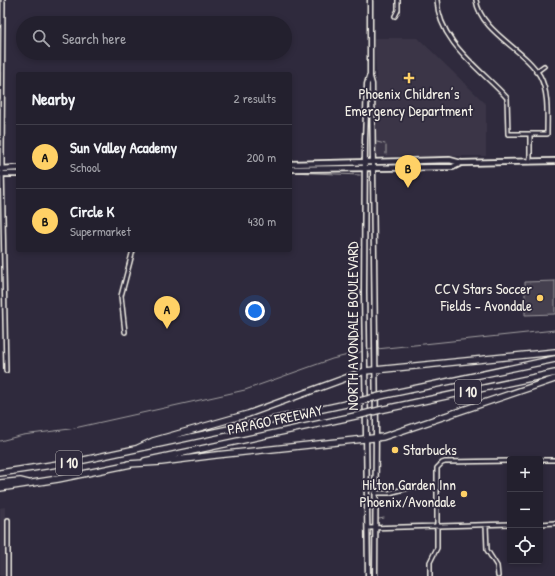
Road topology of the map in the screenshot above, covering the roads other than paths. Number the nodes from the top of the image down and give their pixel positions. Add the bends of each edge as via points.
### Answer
1 (3, 0) edge
2 (370, 0) edge
3 (398, 0) edge
4 (437, 0) edge
5 (476, 0) edge
6 (395, 16) dead end
7 (544, 66) dead end
8 (536, 72) junction
9 (370, 77) junction
10 (0, 100) edge
11 (530, 134) junction
12 (555, 161) edge
13 (365, 162) junction
14 (372, 162) junction
15 (530, 162) junction
16 (461, 163) junction
17 (292, 164) edge
18 (16, 168) edge
19 (292, 169) edge
20 (365, 169) junction
21 (372, 169) junction
22 (1, 171) edge
23 (16, 174) edge
24 (132, 252) edge
25 (365, 256) junction
26 (373, 256) junction
27 (125, 332) dead end
28 (555, 352) edge
29 (555, 359) edge
30 (375, 369) junction
31 (6, 371) dead end
32 (365, 371) junction
33 (555, 373) edge
34 (555, 379) edge
35 (376, 438) junction
36 (365, 440) junction
37 (138, 448) junction
38 (543, 460) edge
39 (555, 460) edge
40 (507, 461) edge
41 (128, 464) junction
42 (0, 474) edge
43 (0, 483) edge
44 (30, 483) junction
45 (437, 487) junction
46 (0, 488) edge
47 (375, 493) junction
48 (8, 520) dead end
49 (555, 523) edge
50 (507, 524) edge
51 (543, 524) edge
52 (486, 525) junction
53 (437, 526) junction
54 (368, 528) junction
55 (375, 528) junction
56 (8, 576) edge
57 (368, 576) edge
58 (374, 576) edge
59 (430, 576) edge
60 (498, 576) edge

1 - 10 street
2 - 9 main road, NORTH AVONDALE BOULEVARD
3 - 6 street
4 - 11 street via 439,16 455,46 507,98 508,134
5 - 8 street via 478,9 489,25
7 - 8 street
8 - 11 street via 546,98 547,134
9 - 13 main road, NORTH AVONDALE BOULEVARD via 367,84
9 - 14 main road, NORTH AVONDALE BOULEVARD
10 - 22 street
11 - 15 street
12 - 15 main road
13 - 14 main road
13 - 17 main road
13 - 20 main road, NORTH AVONDALE BOULEVARD
14 - 16 main road via 450,160
14 - 21 main road, NORTH AVONDALE BOULEVARD
15 - 16 main road
16 - 21 main road via 453,167
18 - 22 main road
19 - 20 main road
20 - 21 main road
20 - 25 main road, NORTH AVONDALE BOULEVARD
21 - 26 main road, NORTH AVONDALE BOULEVARD
22 - 23 main road
22 - 31 street
24 - 27 street via 120,296
25 - 26 main road
25 - 32 main road, NORTH AVONDALE BOULEVARD
26 - 30 main road, NORTH AVONDALE BOULEVARD
28 - 30 highway
29 - 37 highway, PAPAGO FREEWAY / I 10, bridge
30 - 32 highway
30 - 35 main road, NORTH AVONDALE BOULEVARD
32 - 36 main road, NORTH AVONDALE BOULEVARD
32 - 37 highway via 248,414 153,441
33 - 41 highway, PAPAGO FREEWAY / I 10, bridge
34 - 35 highway
35 - 36 highway
35 - 47 main road, NORTH AVONDALE BOULEVARD
36 - 41 highway
36 - 54 main road, NORTH AVONDALE BOULEVARD
37 - 42 highway, PAPAGO FREEWAY / I 10
38 - 39 street
40 - 45 street via 445,462 436,470
41 - 44 highway, PAPAGO FREEWAY / I 10
43 - 44 highway
44 - 46 highway, PAPAGO FREEWAY / I 10
45 - 47 street via 412,487 389,493
45 - 53 street
47 - 55 main road, NORTH AVONDALE BOULEVARD
48 - 56 street
49 - 51 street
50 - 52 street
52 - 53 street
52 - 60 street via 486,548 497,566
53 - 55 street
53 - 59 street via 437,548 430,562
54 - 55 street
54 - 57 main road, NORTH AVONDALE BOULEVARD
55 - 58 main road, NORTH AVONDALE BOULEVARD

